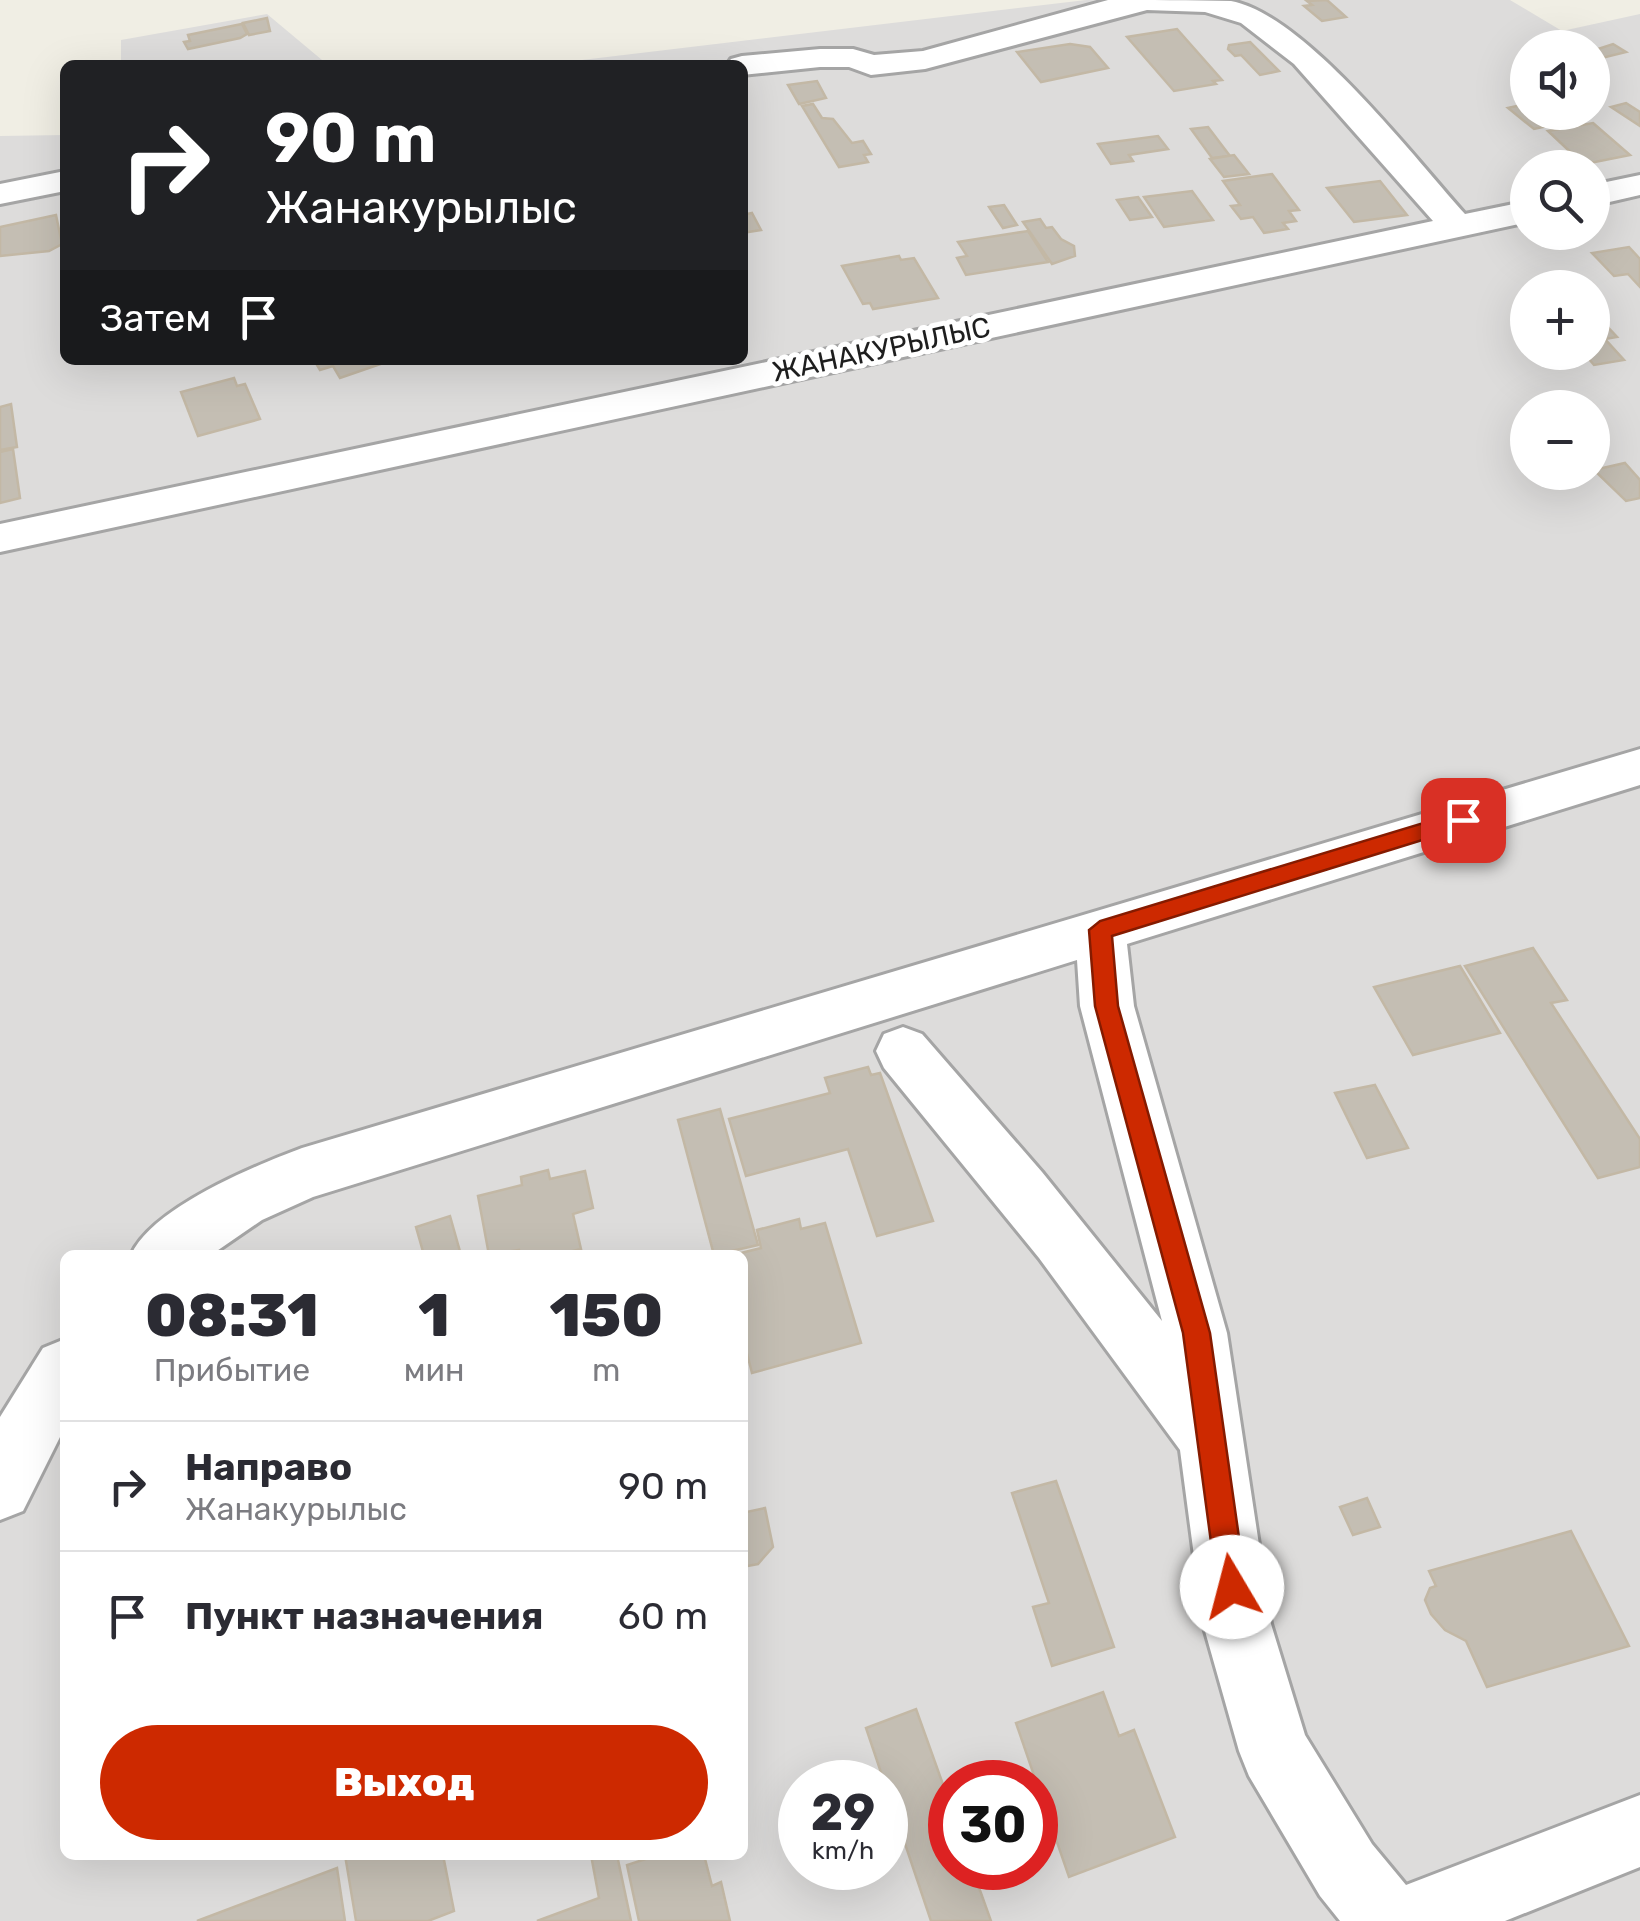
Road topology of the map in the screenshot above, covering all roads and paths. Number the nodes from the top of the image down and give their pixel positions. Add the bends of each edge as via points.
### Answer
1 (748, 65) edge
2 (60, 181) edge
3 (1640, 186) edge
4 (1610, 192) edge
5 (0, 194) edge
6 (1510, 215) edge
7 (1458, 227) junction
8 (0, 538) edge
9 (1640, 768) edge
10 (1100, 930) junction
11 (903, 1051) dead end
12 (168, 1250) edge
13 (60, 1377) edge
14 (1210, 1438) junction
15 (0, 1488) edge
16 (1640, 1831) edge
17 (1387, 1921) edge
18 (1410, 1921) edge

1 - 7 street via 820,58 870,65 926,60 1115,7 1207,3 1252,17 1305,57
2 - 5 street
3 - 4 street
6 - 7 street, ЖАНАКУРЫЛЫС
7 - 8 street, ЖАНАКУРЫЛЫС
9 - 10 street
10 - 12 street via 302,1174 241,1201
10 - 14 street via 1107,1006 1196,1333
11 - 14 street via 1014,1182
13 - 15 street
14 - 17 street via 1237,1624 1274,1750 1346,1870
16 - 18 street

